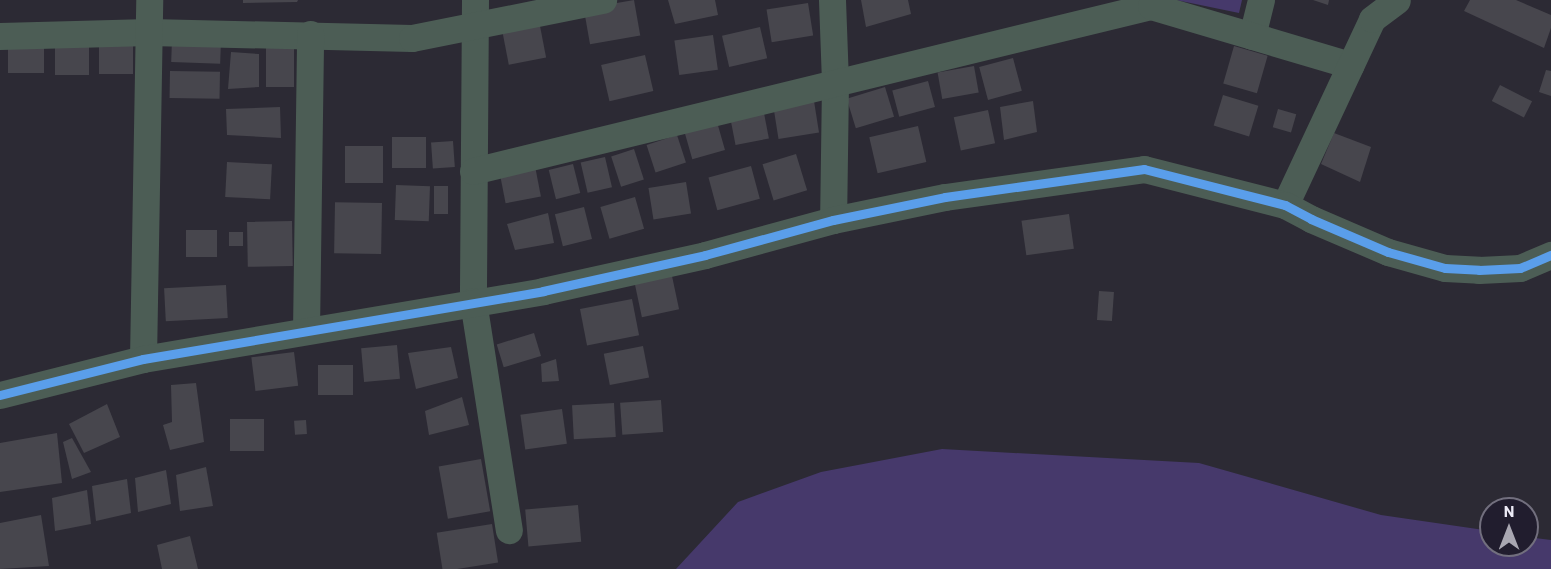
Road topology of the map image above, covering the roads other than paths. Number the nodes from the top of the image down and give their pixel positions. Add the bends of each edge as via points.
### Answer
1 (149, 0) edge
2 (475, 0) edge
3 (603, 0) edge
4 (832, 0) edge
5 (1261, 0) edge
6 (1397, 0) edge
7 (1151, 3) edge
8 (474, 27) junction
9 (149, 32) junction
10 (310, 34) junction
11 (0, 36) edge
12 (1252, 36) junction
13 (1350, 65) junction
14 (835, 83) junction
15 (473, 171) junction
16 (1285, 205) junction
17 (833, 220) junction
18 (1551, 255) edge
19 (473, 301) junction
20 (306, 331) junction
21 (143, 359) junction
22 (0, 395) edge
23 (509, 530) dead end

1 - 9 street
2 - 8 street
3 - 8 street
4 - 14 street
5 - 12 street
6 - 13 street via 1372,19
7 - 12 street
7 - 14 street
8 - 10 street via 412,38
8 - 15 street
9 - 10 street
9 - 11 street
9 - 21 street
10 - 20 street
12 - 13 street
13 - 16 street
14 - 15 street
14 - 17 street
15 - 19 street
16 - 17 street via 1144,169 945,197
16 - 18 street via 1388,252 1445,268 1520,268
17 - 19 street via 659,266 543,291
19 - 20 street
19 - 23 street
20 - 21 street
21 - 22 street

